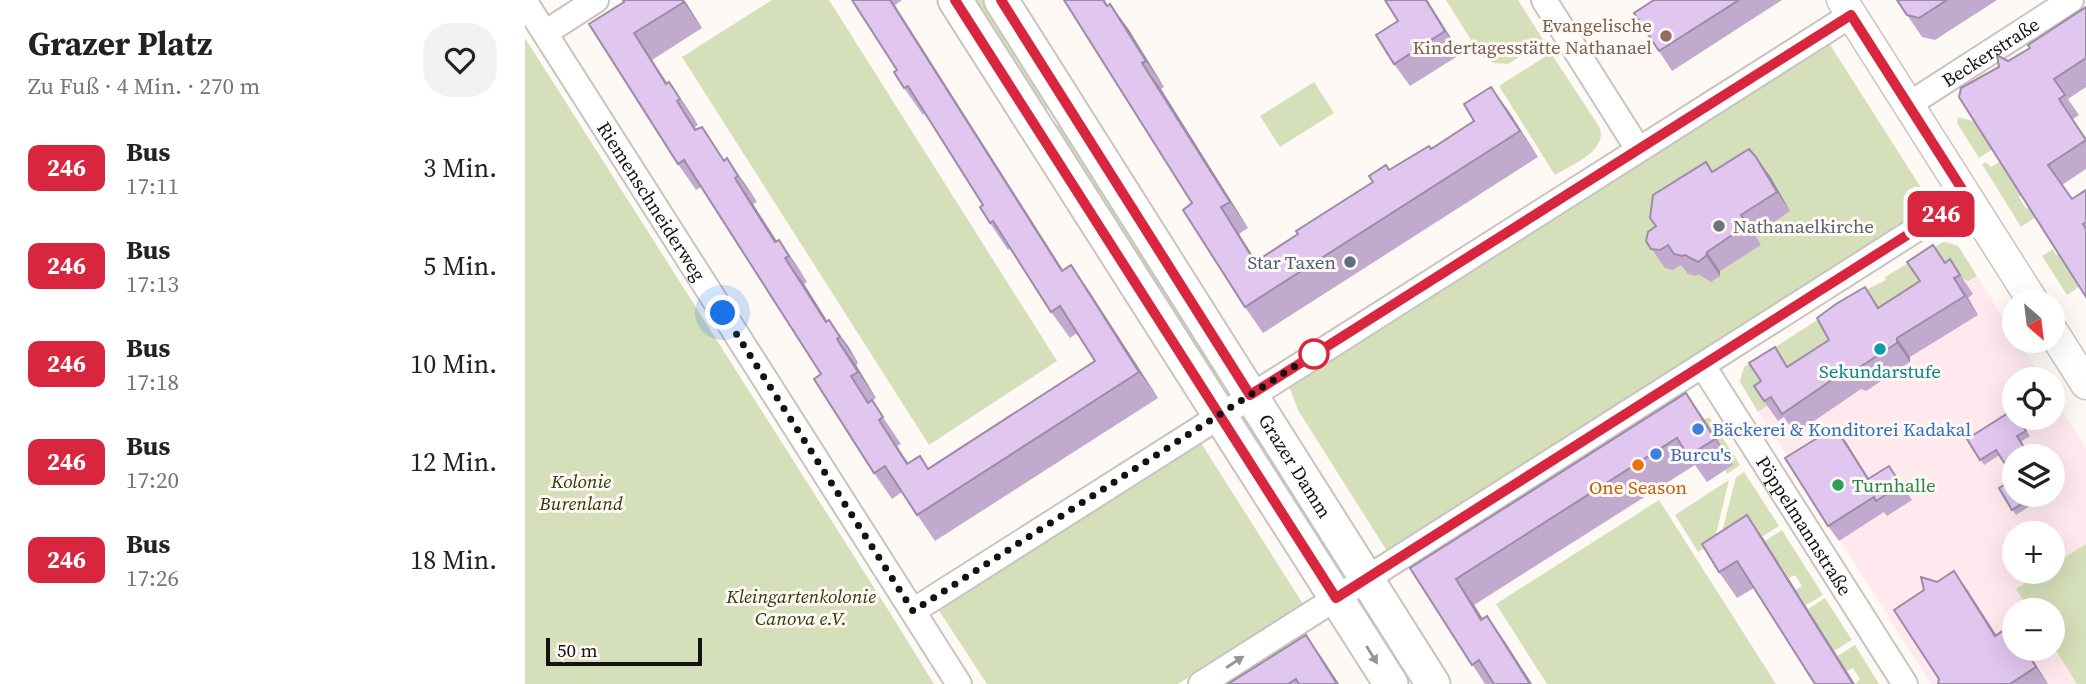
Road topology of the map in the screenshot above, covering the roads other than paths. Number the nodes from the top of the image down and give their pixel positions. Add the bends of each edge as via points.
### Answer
1 (597, 0) edge
2 (955, 0) edge
3 (1002, 0) edge
4 (1544, 0) edge
5 (2071, 0) edge
6 (525, 2) edge
7 (1847, 7) edge
8 (545, 33) junction
9 (1908, 105) junction
10 (1638, 149) junction
11 (1967, 197) junction
12 (2026, 290) edge
13 (2065, 351) edge
14 (1703, 366) junction
15 (2086, 384) edge
16 (1250, 395) junction
17 (1220, 414) junction
18 (1366, 578) junction
19 (1336, 598) junction
20 (913, 611) junction
21 (959, 684) edge
22 (1201, 684) edge
23 (1391, 684) edge
24 (1433, 684) edge
25 (1905, 684) edge

1 - 8 street
2 - 17 main road, Grazer Damm
3 - 16 main road, Grazer Damm
4 - 10 street
5 - 9 street, Beckerstraße
6 - 8 street, Riemenschneiderweg
7 - 9 street
7 - 10 street
8 - 20 street, Riemenschneiderweg
9 - 11 street
10 - 16 street
11 - 12 street
11 - 14 street
13 - 15 street
14 - 18 street
14 - 25 street, Pöppelmannstraße
16 - 17 street
16 - 18 main road, Grazer Damm
17 - 19 main road, Grazer Damm
17 - 20 street
18 - 19 street
18 - 24 main road, Grazer Damm
22 -> 19 street
19 -> 23 main road, Grazer Damm
20 - 21 street, Riemenschneiderweg

